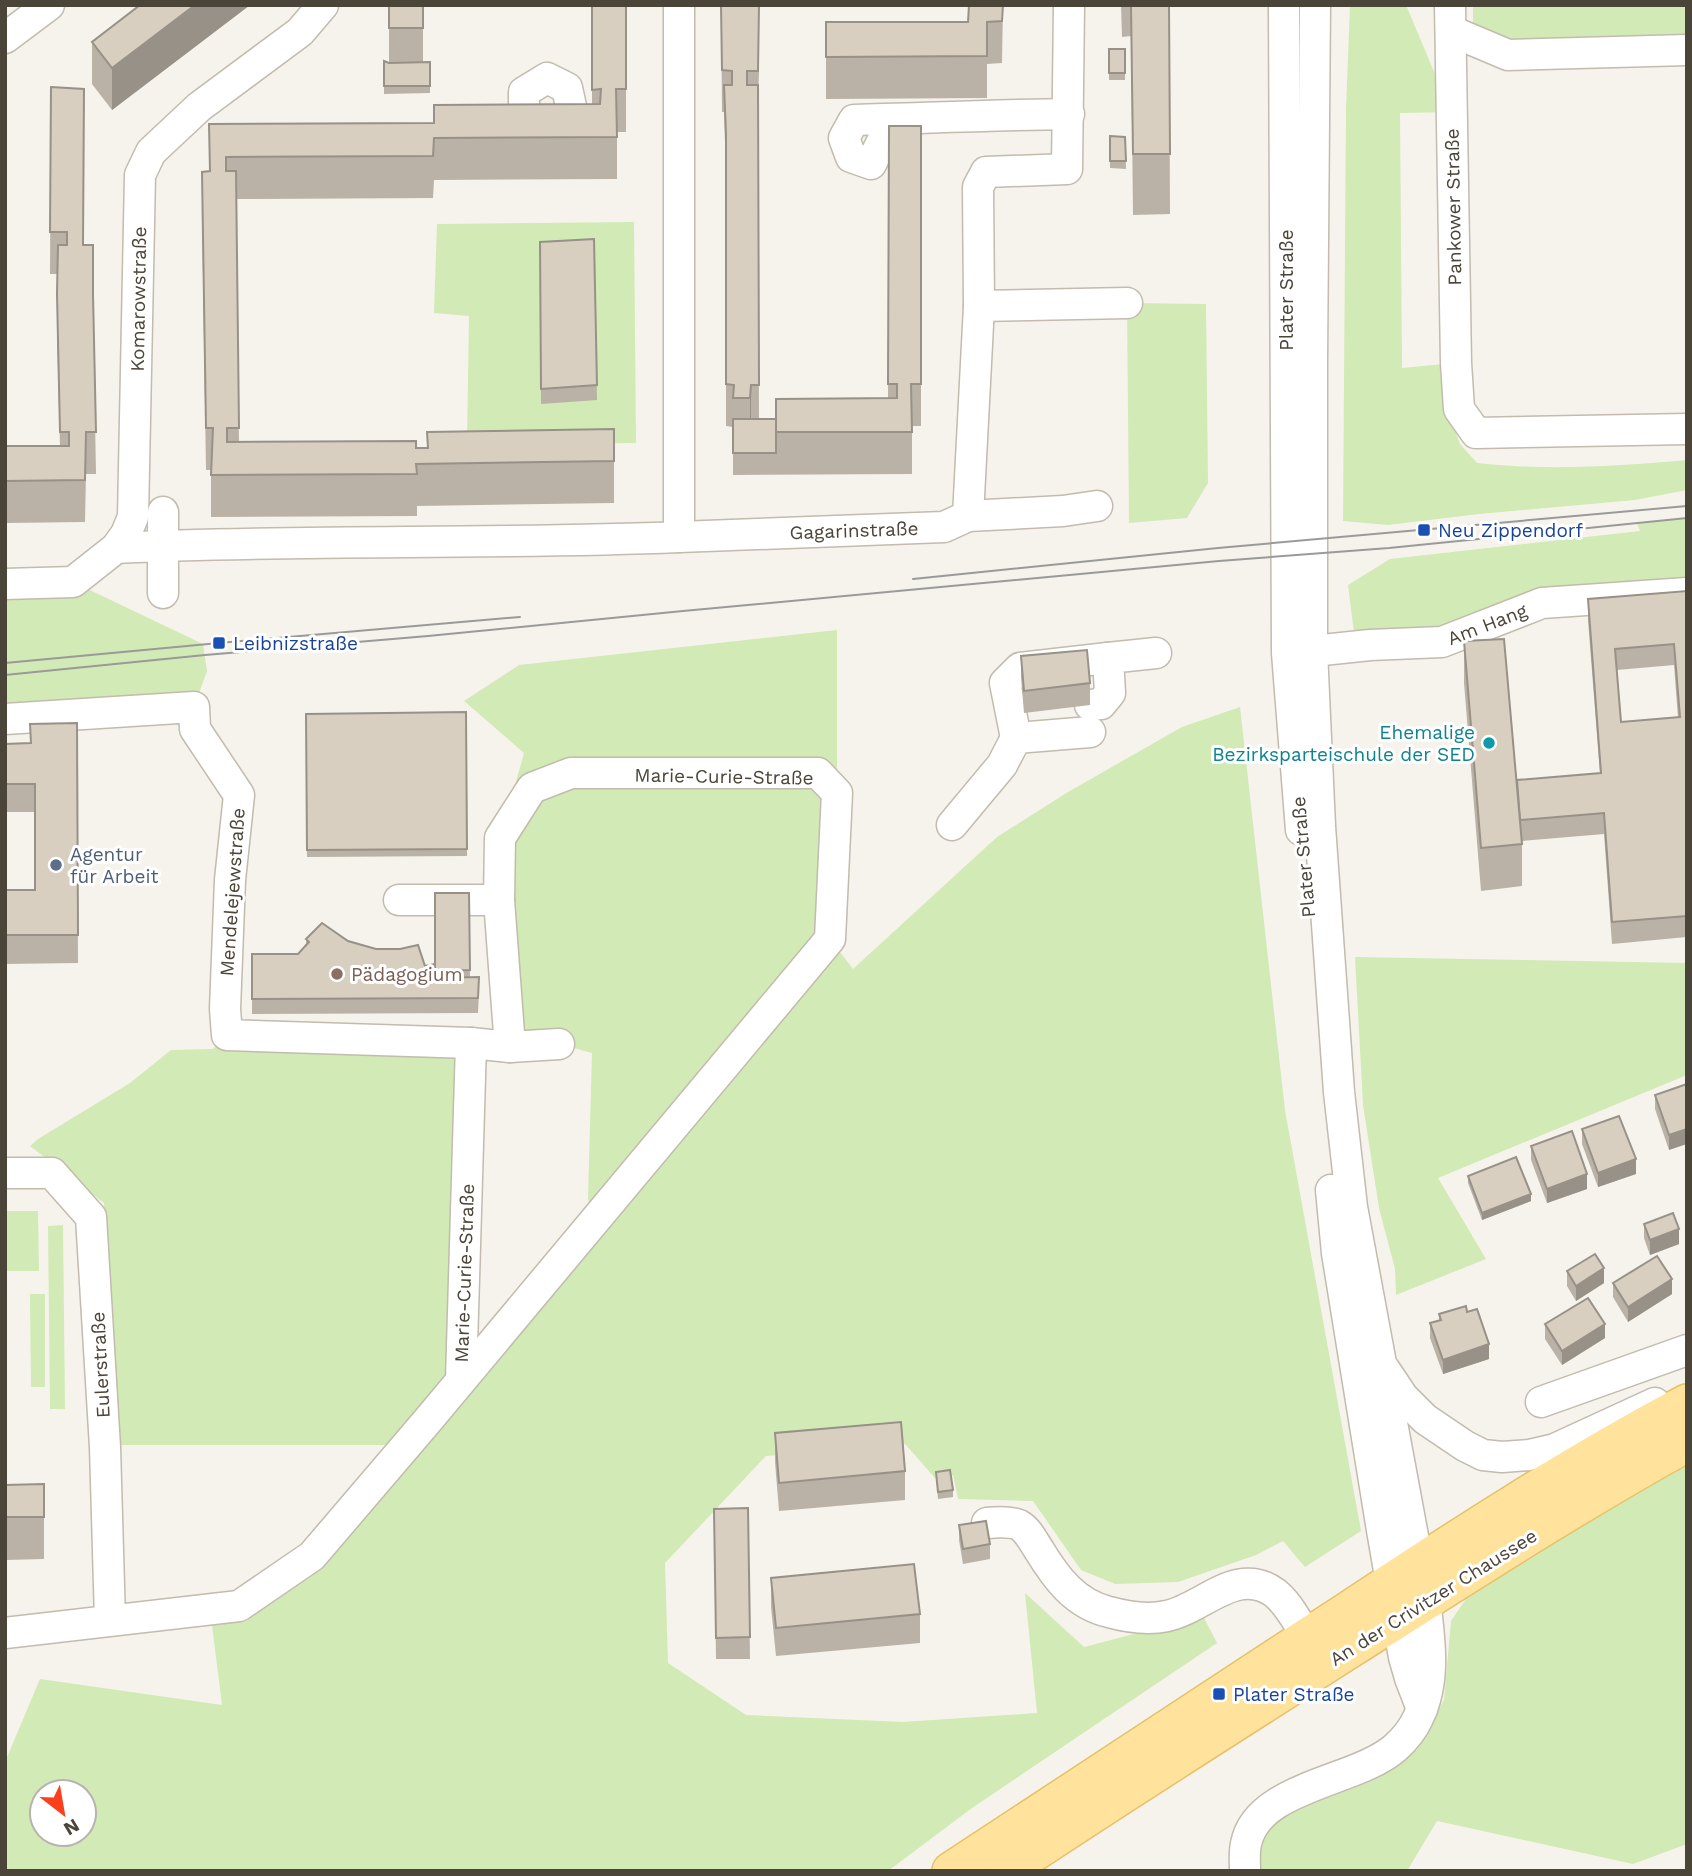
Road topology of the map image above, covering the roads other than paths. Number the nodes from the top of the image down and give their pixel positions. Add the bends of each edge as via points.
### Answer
1 (49, 5) edge
2 (323, 5) edge
3 (679, 5) edge
4 (1069, 5) edge
5 (1284, 5) edge
6 (1315, 5) edge
7 (1451, 18) edge
8 (5, 38) edge
9 (1687, 50) edge
10 (1069, 114) junction
11 (893, 119) dead end
12 (1127, 303) dead end
13 (979, 306) junction
14 (1687, 429) edge
15 (1097, 506) dead end
16 (163, 512) dead end
17 (968, 516) junction
18 (679, 537) junction
19 (163, 546) junction
20 (116, 548) junction
21 (5, 584) edge
22 (163, 593) dead end
23 (1687, 593) edge
24 (1300, 652) junction
25 (1156, 653) dead end
26 (1108, 658) junction
27 (5, 719) edge
28 (1016, 738) junction
29 (952, 825) dead end
30 (399, 900) dead end
31 (499, 900) junction
32 (471, 1043) junction
33 (559, 1044) dead end
34 (510, 1047) junction
35 (5, 1172) edge
36 (1687, 1350) edge
37 (1381, 1364) junction
38 (461, 1380) junction
39 (1687, 1388) edge
40 (1541, 1402) dead end
41 (1687, 1403) edge
42 (1687, 1443) edge
43 (987, 1523) edge
44 (1405, 1573) junction
45 (1412, 1610) junction
46 (110, 1620) junction
47 (5, 1633) edge
48 (1307, 1636) junction
49 (951, 1871) edge
50 (1006, 1871) edge
51 (1245, 1871) edge

1 - 8 street
2 - 20 street, Komarowstraße via 300,32 203,119 152,152 140,175 133,517
3 - 18 street
4 - 10 street
5 - 24 street, Plater Straße
6 - 24 street, Plater Straße via 1312,360
7 - 9 street via 1508,55
7 - 14 street, Pankower Straße via 1460,409 1476,433
10 - 11 street
10 - 13 street via 1067,169 986,172 978,187
12 - 13 street
13 - 17 street
15 - 17 street, Gagarinstraße
16 - 19 street
17 - 18 street, Gagarinstraße via 944,527
18 - 19 street
19 - 20 street
19 - 22 street
20 - 21 street, Komarowstraße via 73,582
23 - 24 street, Am Hang via 1542,603 1442,642
24 - 37 street, Plater Straße via 1320,826 1352,1207
24 - 44 street, Plater Straße via 1322,1100 1337,1253
25 - 26 street
26 - 28 street via 1110,693 1090,718
26 - 28 street via 1020,668 1005,683
27 - 32 street, Mendelejewstraße via 194,707 195,729 239,795 230,880 227,1035
28 - 29 street via 1002,765
30 - 31 street
31 - 34 street, Marie-Curie-Straße
31 - 38 street, Marie-Curie-Straße via 500,838 532,788 571,773 818,774 837,793 830,939
32 - 34 street
32 - 38 street, Marie-Curie-Straße
33 - 34 street
35 - 46 street, Eulerstraße via 52,1172 92,1217
36 - 40 street
37 - 39 street via 1425,1419 1483,1455 1502,1457 1555,1449
37 - 44 street, Plater Straße
38 - 46 street, Marie-Curie-Straße via 312,1556 239,1606
41 - 44 main road, An der Crivitzer Chaussee via 1548,1482
42 - 45 main road, An der Crivitzer Chaussee
43 - 48 street, An der Crivitzer Chaussee via 1021,1526 1062,1584 1080,1600 1106,1612 1169,1616 1244,1582 1274,1593
44 - 45 street, Plater Straße
44 - 48 main road, An der Crivitzer Chaussee
45 - 50 main road, An der Crivitzer Chaussee
45 - 51 street, Plater Straße via 1404,1657 1422,1709 1417,1720 1404,1739 1383,1756 1286,1797 1262,1815 1246,1842
46 - 47 street, Marie-Curie-Straße
48 - 49 main road, An der Crivitzer Chaussee

